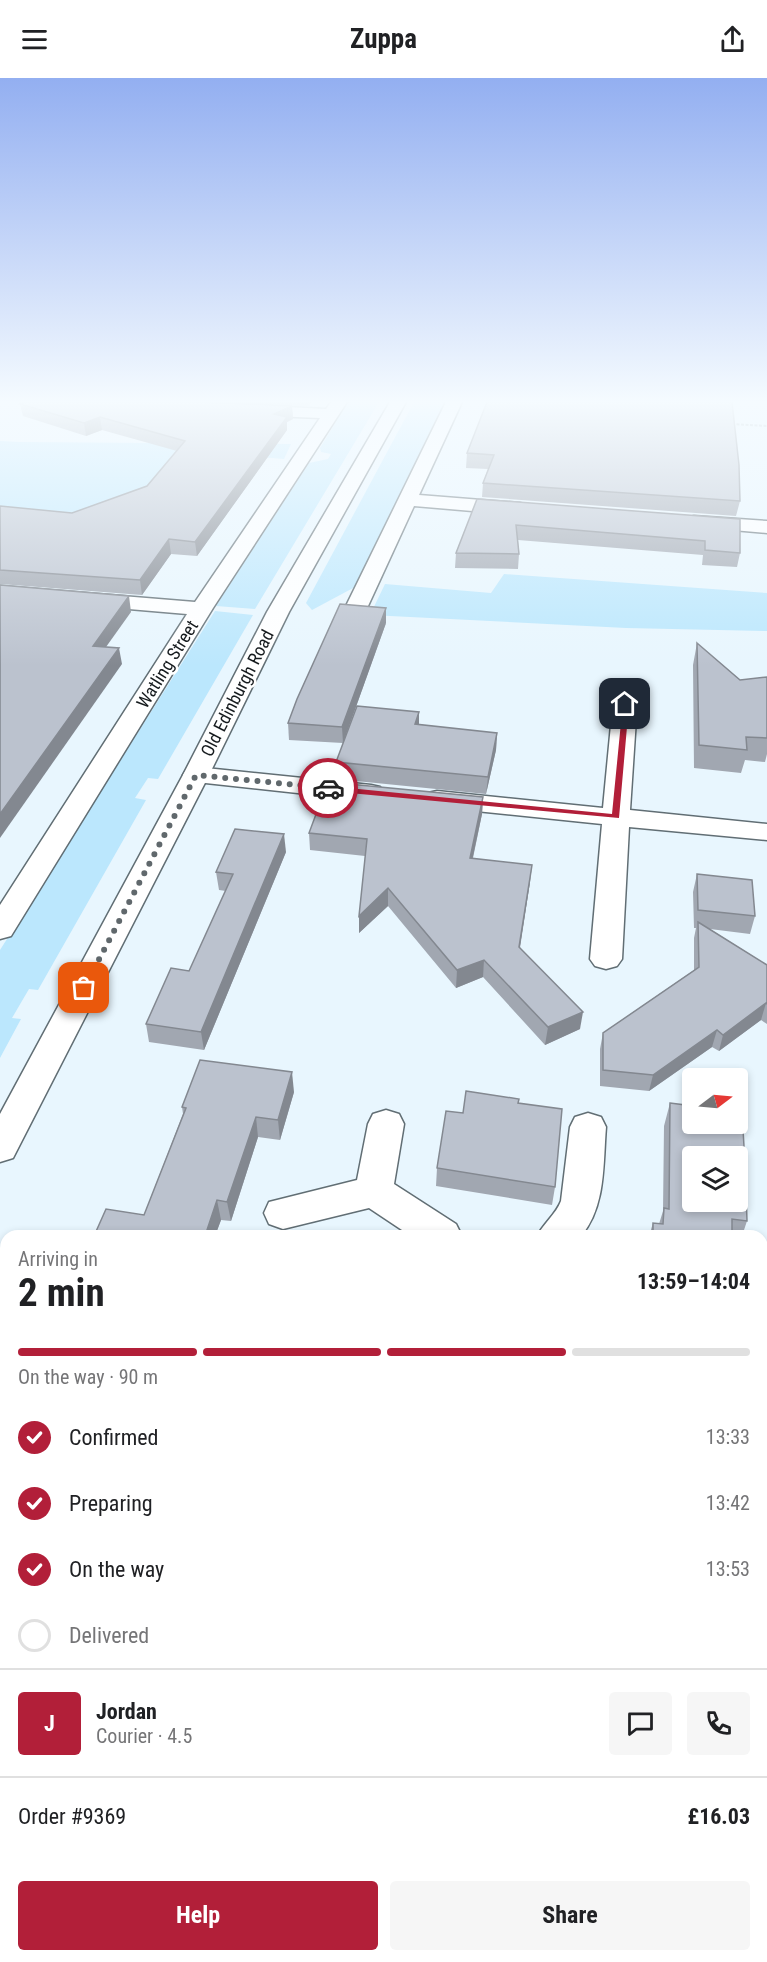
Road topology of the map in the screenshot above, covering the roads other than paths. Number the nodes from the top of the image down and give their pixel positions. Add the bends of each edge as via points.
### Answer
1 (281, 490) edge
2 (348, 490) edge
3 (413, 490) edge
4 (408, 500) junction
5 (540, 510) edge
6 (671, 520) edge
7 (767, 527) edge
8 (0, 592) edge
9 (357, 606) edge
10 (202, 609) junction
11 (625, 704) dead end
12 (196, 775) junction
13 (616, 817) junction
14 (767, 831) edge
15 (0, 929) edge
16 (606, 959) dead end
17 (9, 1114) edge
18 (386, 1124) dead end
19 (588, 1127) dead end
20 (0, 1148) edge
21 (374, 1191) junction
22 (283, 1213) dead end
23 (433, 1230) edge
24 (562, 1230) edge

1 - 10 street, Watling Street
2 - 12 street, Old Edinburgh Road via 293,585
3 - 4 street
4 - 5 street
4 - 9 street
6 - 7 street
8 - 10 street
10 - 15 street, Watling Street
11 - 13 street
12 - 13 street
12 - 17 street, Old Edinburgh Road
13 - 14 street
13 - 16 street
17 - 20 street, Old Edinburgh Road
18 - 21 street
19 - 24 street via 580,1201 575,1216
21 - 22 street
21 - 23 street

